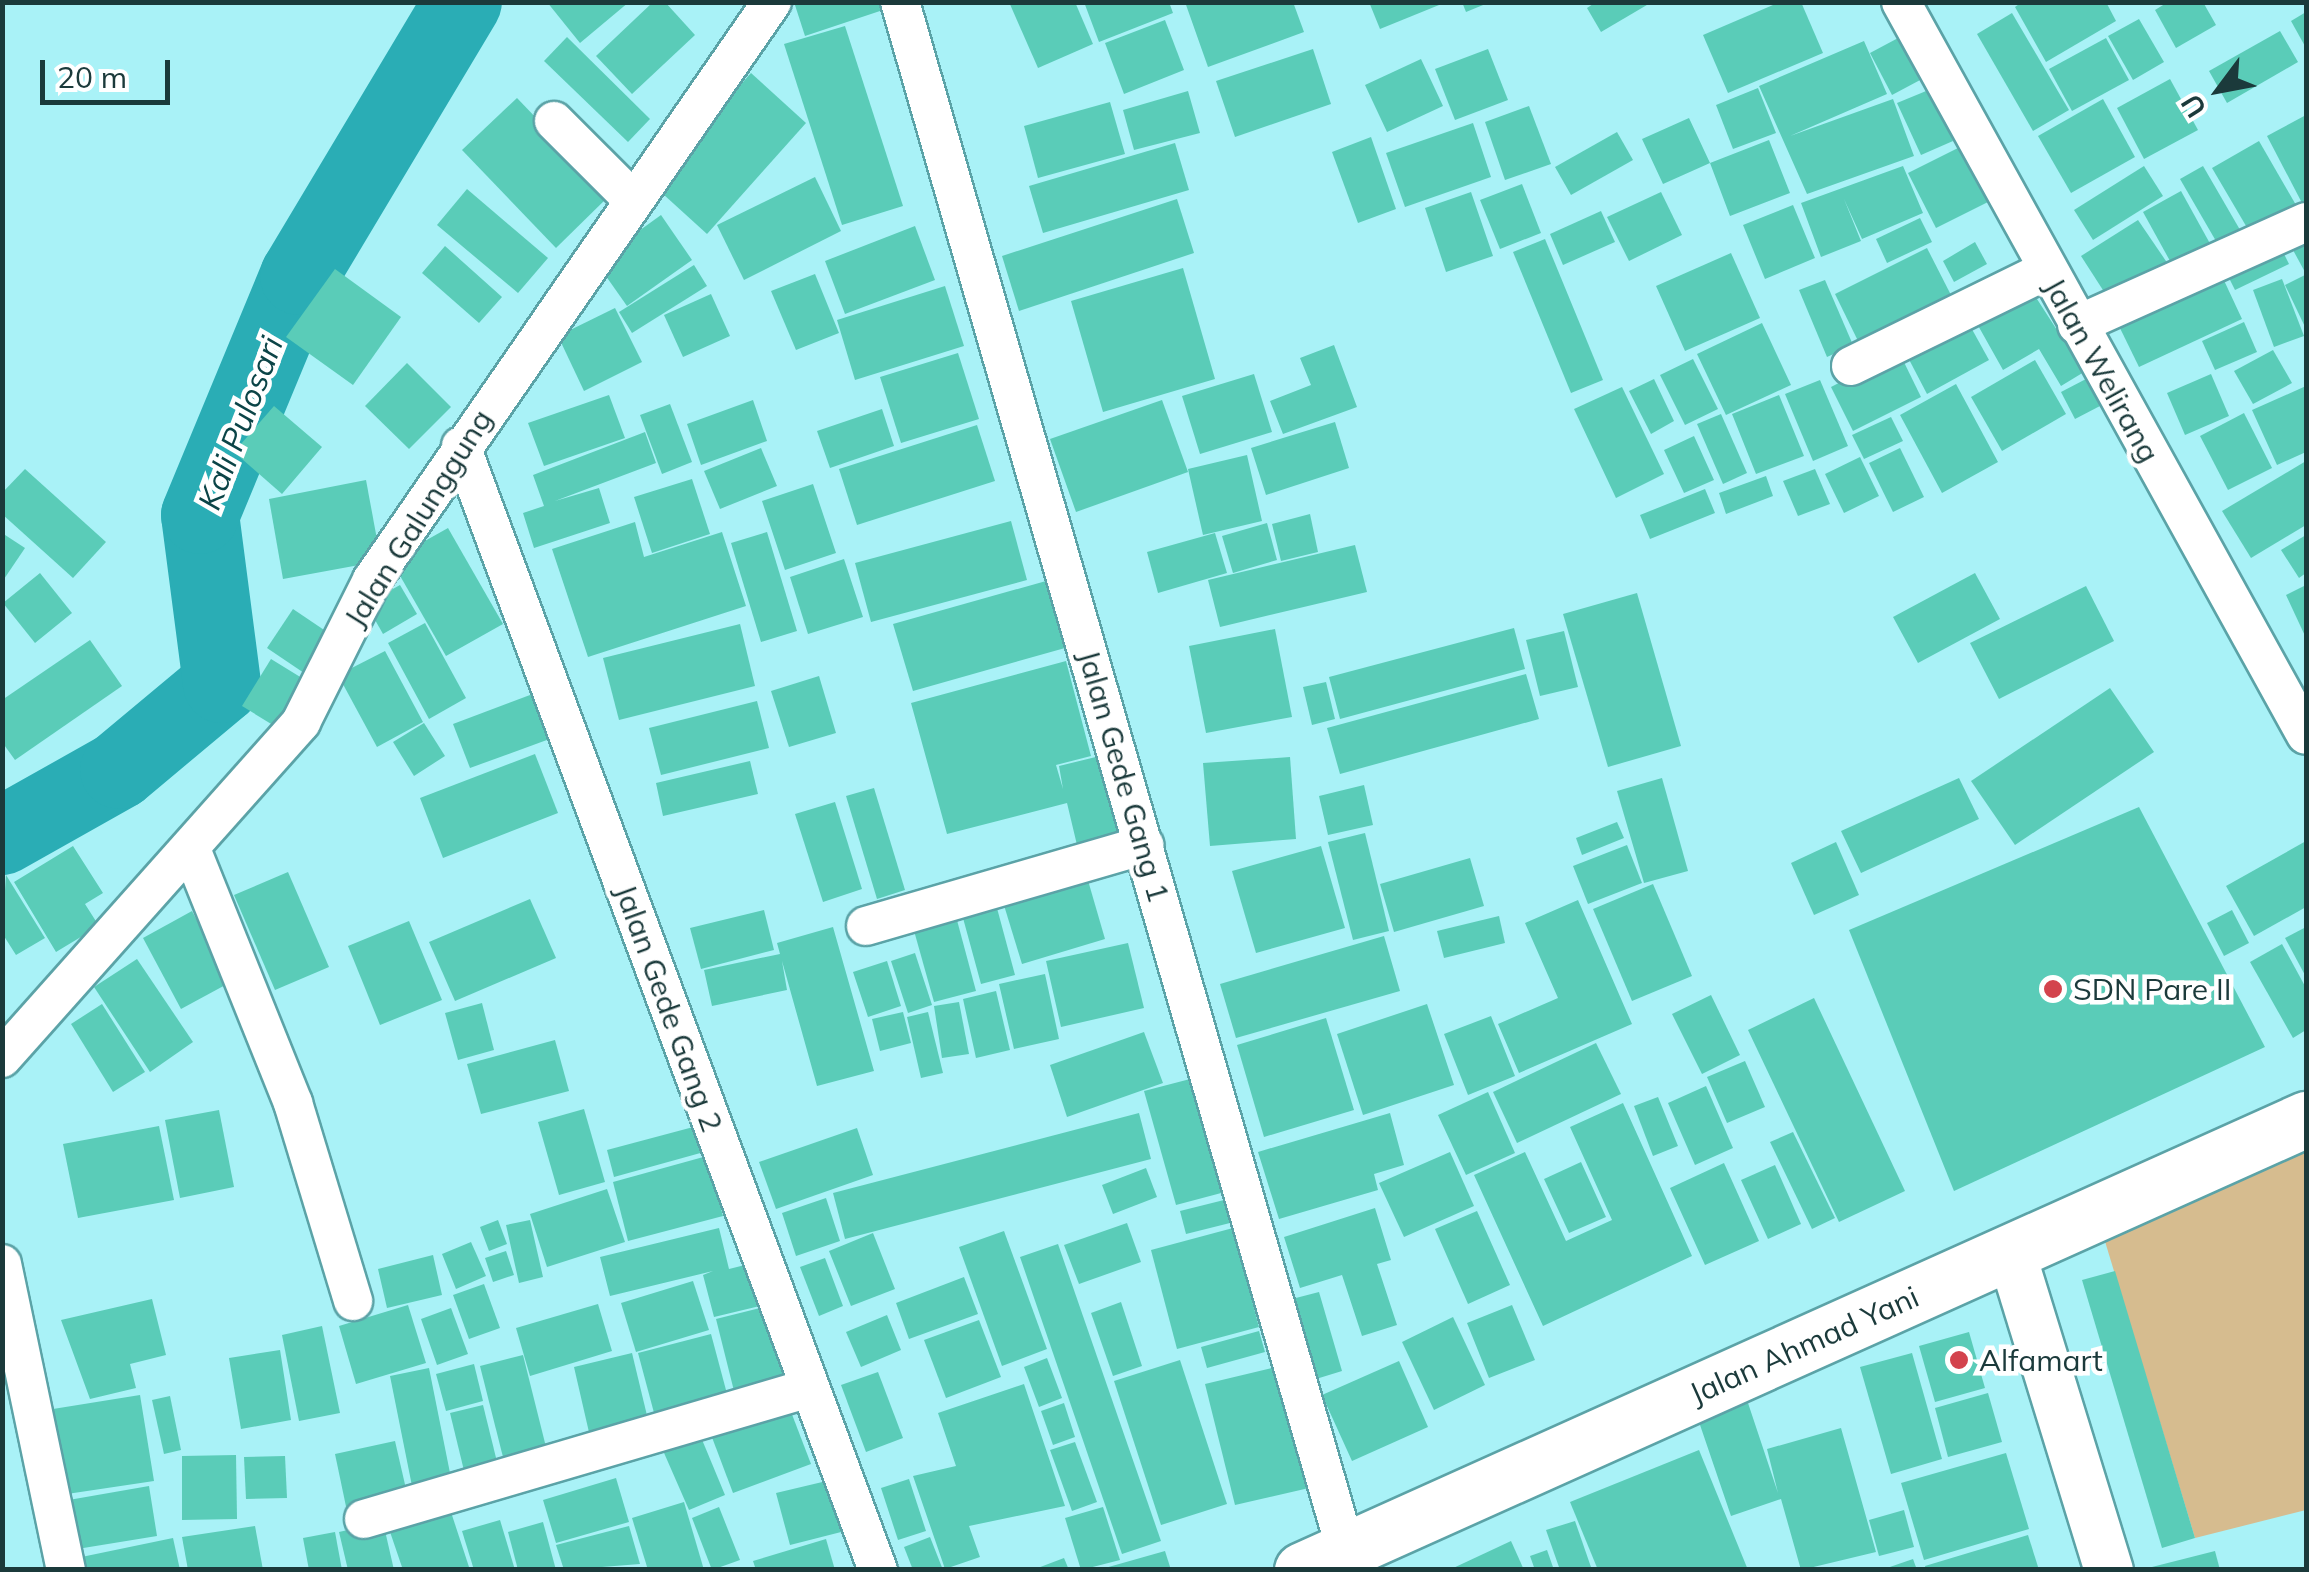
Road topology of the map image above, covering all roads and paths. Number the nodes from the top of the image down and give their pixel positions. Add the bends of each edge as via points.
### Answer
1 (772, 2) edge
2 (900, 2) edge
3 (1901, 2) edge
4 (554, 121) dead end
5 (633, 200) junction
6 (2306, 222) edge
7 (2047, 270) junction
8 (2077, 325) junction
9 (1851, 366) dead end
10 (461, 446) junction
11 (2306, 736) edge
12 (1144, 845) junction
13 (190, 849) junction
14 (866, 926) dead end
15 (2, 1058) edge
16 (2306, 1119) edge
17 (2011, 1252) junction
18 (2, 1264) edge
19 (353, 1301) dead end
20 (806, 1389) junction
21 (364, 1519) dead end
22 (1333, 1563) edge
23 (66, 1570) edge
24 (878, 1570) edge
25 (2109, 1570) edge

1 - 5 street, Jalan Galunggung
2 - 12 street, Jalan Gede Gang 1
3 - 7 street, Jalan Welirang
4 - 5 street
5 - 10 street, Jalan Galunggung
6 - 8 street
7 - 8 street, Jalan Welirang
7 - 9 street
8 - 11 street, Jalan Welirang
10 - 13 street, Jalan Galunggung via 372,580 301,722
10 - 20 street, Jalan Gede Gang 2
12 - 14 street
12 - 22 street, Jalan Gede Gang 1
13 - 15 street, Jalan Galunggung
13 - 19 street via 293,1103
16 - 17 main road, Jalan Ahmad Yani
17 - 22 main road, Jalan Ahmad Yani
17 - 25 street
18 - 23 street
20 - 21 street
20 - 24 street, Jalan Gede Gang 2

